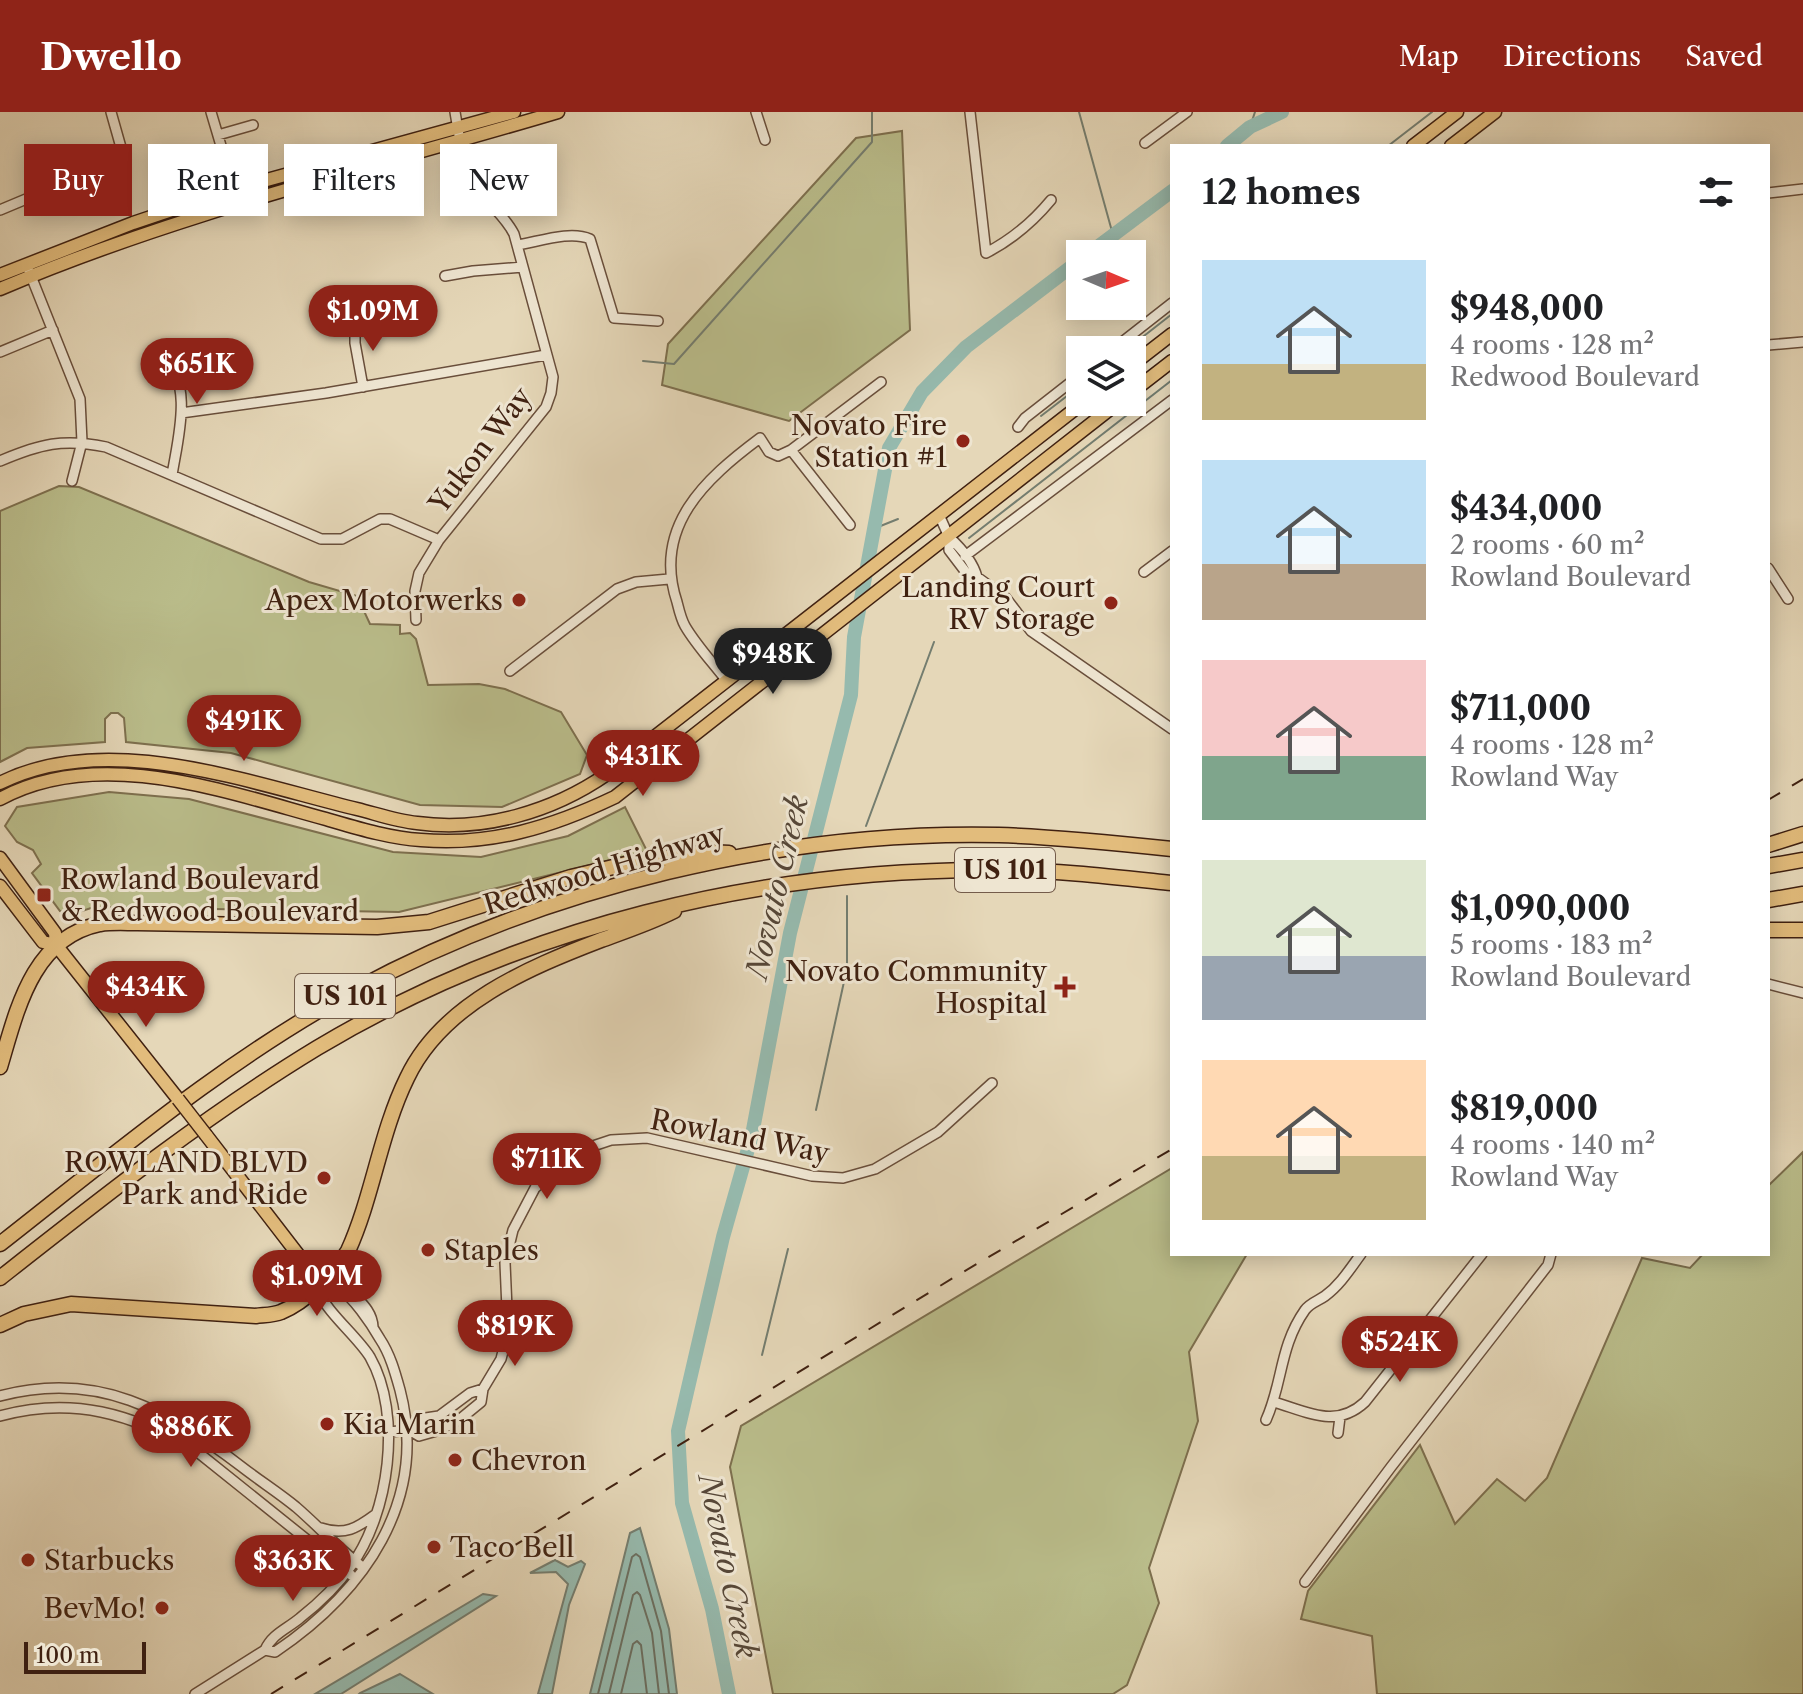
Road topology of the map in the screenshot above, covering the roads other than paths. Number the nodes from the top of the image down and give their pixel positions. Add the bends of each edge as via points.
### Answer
1 (111, 112) edge
2 (211, 112) edge
3 (455, 112) edge
4 (514, 112) edge
5 (558, 112) edge
6 (756, 112) edge
7 (970, 112) edge
8 (1187, 112) edge
9 (1457, 112) edge
10 (1495, 112) edge
11 (253, 125) dead end
12 (218, 135) junction
13 (459, 135) junction
14 (765, 140) dead end
15 (1145, 143) dead end
16 (221, 144) edge
17 (1416, 144) edge
18 (1454, 144) edge
19 (268, 181) edge
20 (1803, 189) edge
21 (1770, 193) edge
22 (268, 194) edge
23 (1051, 200) dead end
24 (0, 210) edge
25 (154, 216) edge
26 (197, 216) edge
27 (518, 245) junction
28 (523, 267) junction
29 (29, 271) junction
30 (0, 275) edge
31 (445, 276) dead end
32 (0, 289) edge
33 (1170, 305) edge
34 (658, 321) dead end
35 (355, 323) dead end
36 (53, 330) junction
37 (1130, 336) edge
38 (1170, 336) edge
39 (1803, 342) edge
40 (1770, 345) edge
41 (0, 352) edge
42 (162, 354) dead end
43 (1146, 354) edge
44 (546, 355) junction
45 (1170, 363) edge
46 (1146, 381) edge
47 (881, 382) dead end
48 (1066, 386) edge
49 (363, 387) junction
50 (1170, 402) edge
51 (181, 413) junction
52 (1066, 416) edge
53 (1101, 416) edge
54 (1018, 427) dead end
55 (82, 442) junction
56 (791, 450) junction
57 (0, 461) edge
58 (172, 475) junction
59 (72, 481) dead end
60 (940, 517) junction
61 (850, 525) dead end
62 (949, 537) junction
63 (439, 540) junction
64 (1170, 552) edge
65 (965, 556) junction
66 (1770, 571) edge
67 (1144, 572) dead end
68 (977, 577) junction
69 (669, 579) junction
70 (1788, 599) dead end
71 (416, 620) dead end
72 (510, 671) dead end
73 (726, 680) junction
74 (740, 699) junction
75 (1170, 728) edge
76 (121, 761) junction
77 (121, 775) junction
78 (234, 779) junction
79 (0, 783) edge
80 (257, 785) junction
81 (231, 793) junction
82 (0, 799) edge
83 (254, 800) junction
84 (1803, 834) edge
85 (1770, 844) edge
86 (1170, 849) edge
87 (745, 854) junction
88 (0, 858) edge
89 (1803, 860) edge
90 (1770, 866) edge
91 (1170, 883) edge
92 (0, 886) edge
93 (1803, 894) edge
94 (1770, 900) edge
95 (690, 902) junction
96 (1770, 930) edge
97 (1803, 930) edge
98 (56, 945) junction
99 (1770, 985) edge
100 (1803, 993) edge
101 (0, 1067) edge
102 (992, 1083) dead end
103 (0, 1244) edge
104 (346, 1255) junction
105 (1360, 1256) edge
106 (1480, 1256) edge
107 (1550, 1256) edge
108 (0, 1278) edge
109 (320, 1283) junction
110 (0, 1325) edge
111 (373, 1327) junction
112 (483, 1389) junction
113 (0, 1396) edge
114 (1274, 1402) junction
115 (156, 1410) junction
116 (0, 1416) edge
117 (1340, 1417) junction
118 (1266, 1420) dead end
119 (148, 1426) junction
120 (409, 1430) junction
121 (389, 1432) junction
122 (1338, 1433) dead end
123 (377, 1513) junction
124 (318, 1527) junction
125 (355, 1561) junction
126 (365, 1568) junction
127 (347, 1572) junction
128 (357, 1580) junction
129 (1305, 1582) dead end
130 (265, 1650) junction
131 (195, 1694) edge

1 - 24 street via 124,158
2 - 12 street
3 - 13 street, Yukon Way
4 - 13 main road
5 - 13 main road
6 - 14 street
7 - 23 street via 986,253 1033,222
8 - 15 street
9 - 17 main road
10 - 18 main road
11 - 12 street
12 - 16 street
13 - 19 main road
13 - 22 main road
13 - 27 street, Yukon Way via 476,187 506,218
20 - 21 street
25 - 29 main road
26 - 29 main road
27 - 28 street, Yukon Way
27 - 34 street via 590,239 614,318
28 - 31 street
28 - 44 street, Yukon Way
29 - 30 main road
29 - 32 main road
29 - 36 street
33 - 37 street
35 - 49 street
36 - 41 street
36 - 55 street via 80,399
38 - 43 main road
39 - 40 street
42 - 51 street via 177,373
44 - 49 street
44 - 63 street, Yukon Way via 553,377 546,407
45 - 46 main road
47 - 56 street
48 - 54 street
49 - 51 street
50 - 65 street
51 - 58 street
52 - 60 main road
53 - 62 main road
55 - 57 street via 36,446
55 - 58 street
55 - 59 street
56 - 61 street
56 - 69 street via 778,456 760,438 705,485 687,508 674,539
58 - 63 street via 321,539 342,539 390,519
60 - 62 street
60 - 73 main road
62 - 65 street
62 - 68 street via 949,550 968,575
62 - 74 main road
63 - 71 street, Yukon Way via 419,573
64 - 67 street
65 - 68 street
66 - 70 street
68 - 75 street via 1006,598 1031,631
69 - 72 street via 617,589
69 - 73 street via 684,625
73 - 74 main road
73 - 80 main road via 578,794 514,817 416,823
74 - 83 main road via 615,797 515,835 417,840
76 - 77 main road
76 - 78 main road
76 - 79 main road via 67,762
77 - 81 main road
77 - 82 main road via 71,777
78 - 80 main road
78 - 81 main road
80 - 83 main road
81 - 83 main road
84 - 85 highway
86 - 87 highway, Redwood Highway / US 101 via 999,835 847,842
87 - 98 highway via 707,852 626,864 402,925 103,924
87 - 103 highway, Redwood Highway / US 101 via 542,910 355,990 199,1088
88 - 98 main road via 55,933
89 - 90 highway
91 - 95 highway, Redwood Highway / US 101 via 945,870 839,879
92 - 98 main road via 43,942
93 - 94 highway
95 - 104 highway via 510,982 440,1030 403,1086
95 - 108 highway, Redwood Highway / US 101 via 542,943 475,968 369,1019 208,1118
96 - 97 highway
98 - 101 highway via 23,990
98 - 109 main road, bridge
99 - 100 street
102 - 112 street, Rowland Way via 938,1132 858,1175 828,1178 627,1138 578,1151 535,1188 519,1216 507,1248 508,1332 501,1359
104 - 109 highway
104 - 111 street via 339,1272 342,1282 372,1315
105 - 114 street via 1338,1285 1308,1306 1300,1319 1285,1348
106 - 117 street via 1365,1402
107 - 129 street
109 - 110 highway via 295,1305 267,1315 71,1304
109 - 111 street via 339,1288
109 - 121 street via 325,1303 370,1357
111 - 120 street via 387,1348
112 - 120 street, Rowland Way via 439,1416 419,1419
112 - 120 street, Rowland Way via 481,1402 459,1420 419,1436
113 - 115 street via 67,1389 114,1395
114 - 117 street
114 - 118 street
115 - 119 street
115 - 124 street via 200,1435
116 - 119 street via 59,1407 102,1411
117 - 122 street
119 - 127 street via 195,1450
120 - 121 street, Rowland Way
120 - 126 street via 391,1523
121 - 123 street
123 - 124 street via 345,1532
123 - 125 street
124 - 125 street
125 - 126 street
125 - 127 street
126 - 128 street
127 - 128 street
127 - 130 street via 309,1611 270,1639
128 - 130 street via 305,1632 275,1652
130 - 131 street

